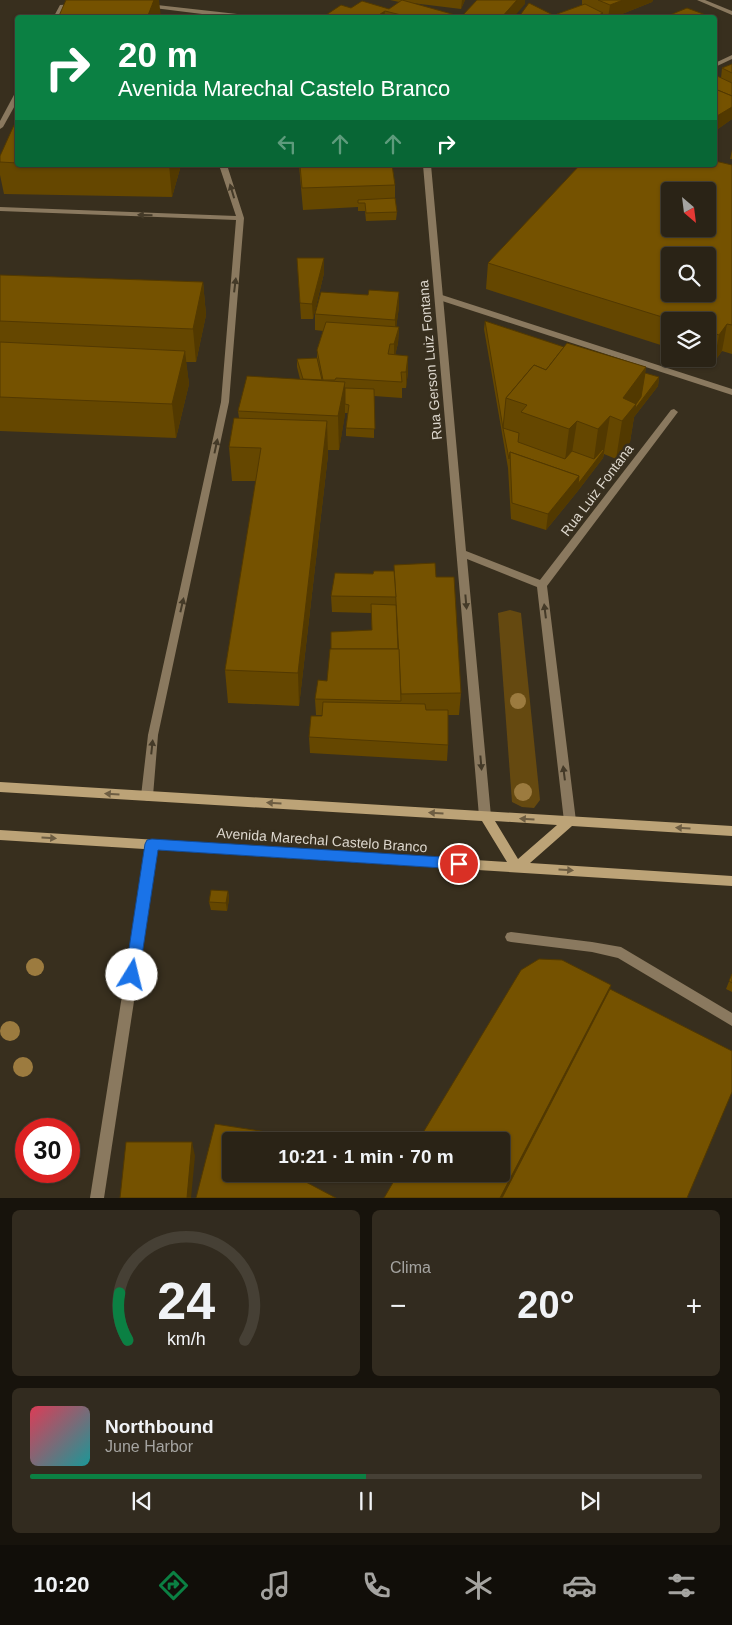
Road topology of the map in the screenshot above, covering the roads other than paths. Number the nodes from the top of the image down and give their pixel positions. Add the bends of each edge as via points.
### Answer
1 (700, 0) edge
2 (80, 6) edge
3 (144, 6) edge
4 (732, 13) edge
5 (58, 15) edge
6 (236, 15) edge
7 (732, 57) edge
8 (717, 63) edge
9 (15, 99) edge
10 (0, 127) edge
11 (225, 167) edge
12 (427, 167) edge
13 (0, 209) edge
14 (240, 218) junction
15 (439, 297) junction
16 (732, 392) edge
17 (674, 412) dead end
18 (462, 553) junction
19 (542, 585) junction
20 (0, 787) edge
21 (147, 796) junction
22 (485, 816) junction
23 (570, 821) junction
24 (732, 831) edge
25 (0, 835) edge
26 (152, 844) junction
27 (517, 867) junction
28 (732, 881) edge
29 (511, 937) dead end
30 (732, 1020) edge
31 (97, 1198) edge

1 - 4 street
2 - 5 street via 62,6
3 - 6 street
7 - 8 street
9 - 10 street
14 -> 11 street
12 - 15 street, Rua Gerson Luiz Fontana
14 -> 13 street
21 -> 14 street via 153,735 225,402
15 - 16 street
15 - 18 street, Rua Gerson Luiz Fontana
17 - 19 street, Rua Luiz Fontana
18 - 19 street
18 -> 22 street, Rua Gerson Luiz Fontana
23 -> 19 street
21 -> 20 main road
22 -> 21 main road
23 -> 22 main road
22 - 27 main road
24 -> 23 main road
23 - 27 main road
25 -> 26 main road, Avenida Marechal Castelo Branco
26 - 27 main road, Avenida Marechal Castelo Branco
26 - 31 street
27 -> 28 main road, Avenida Marechal Castelo Branco
29 - 30 street via 621,953

